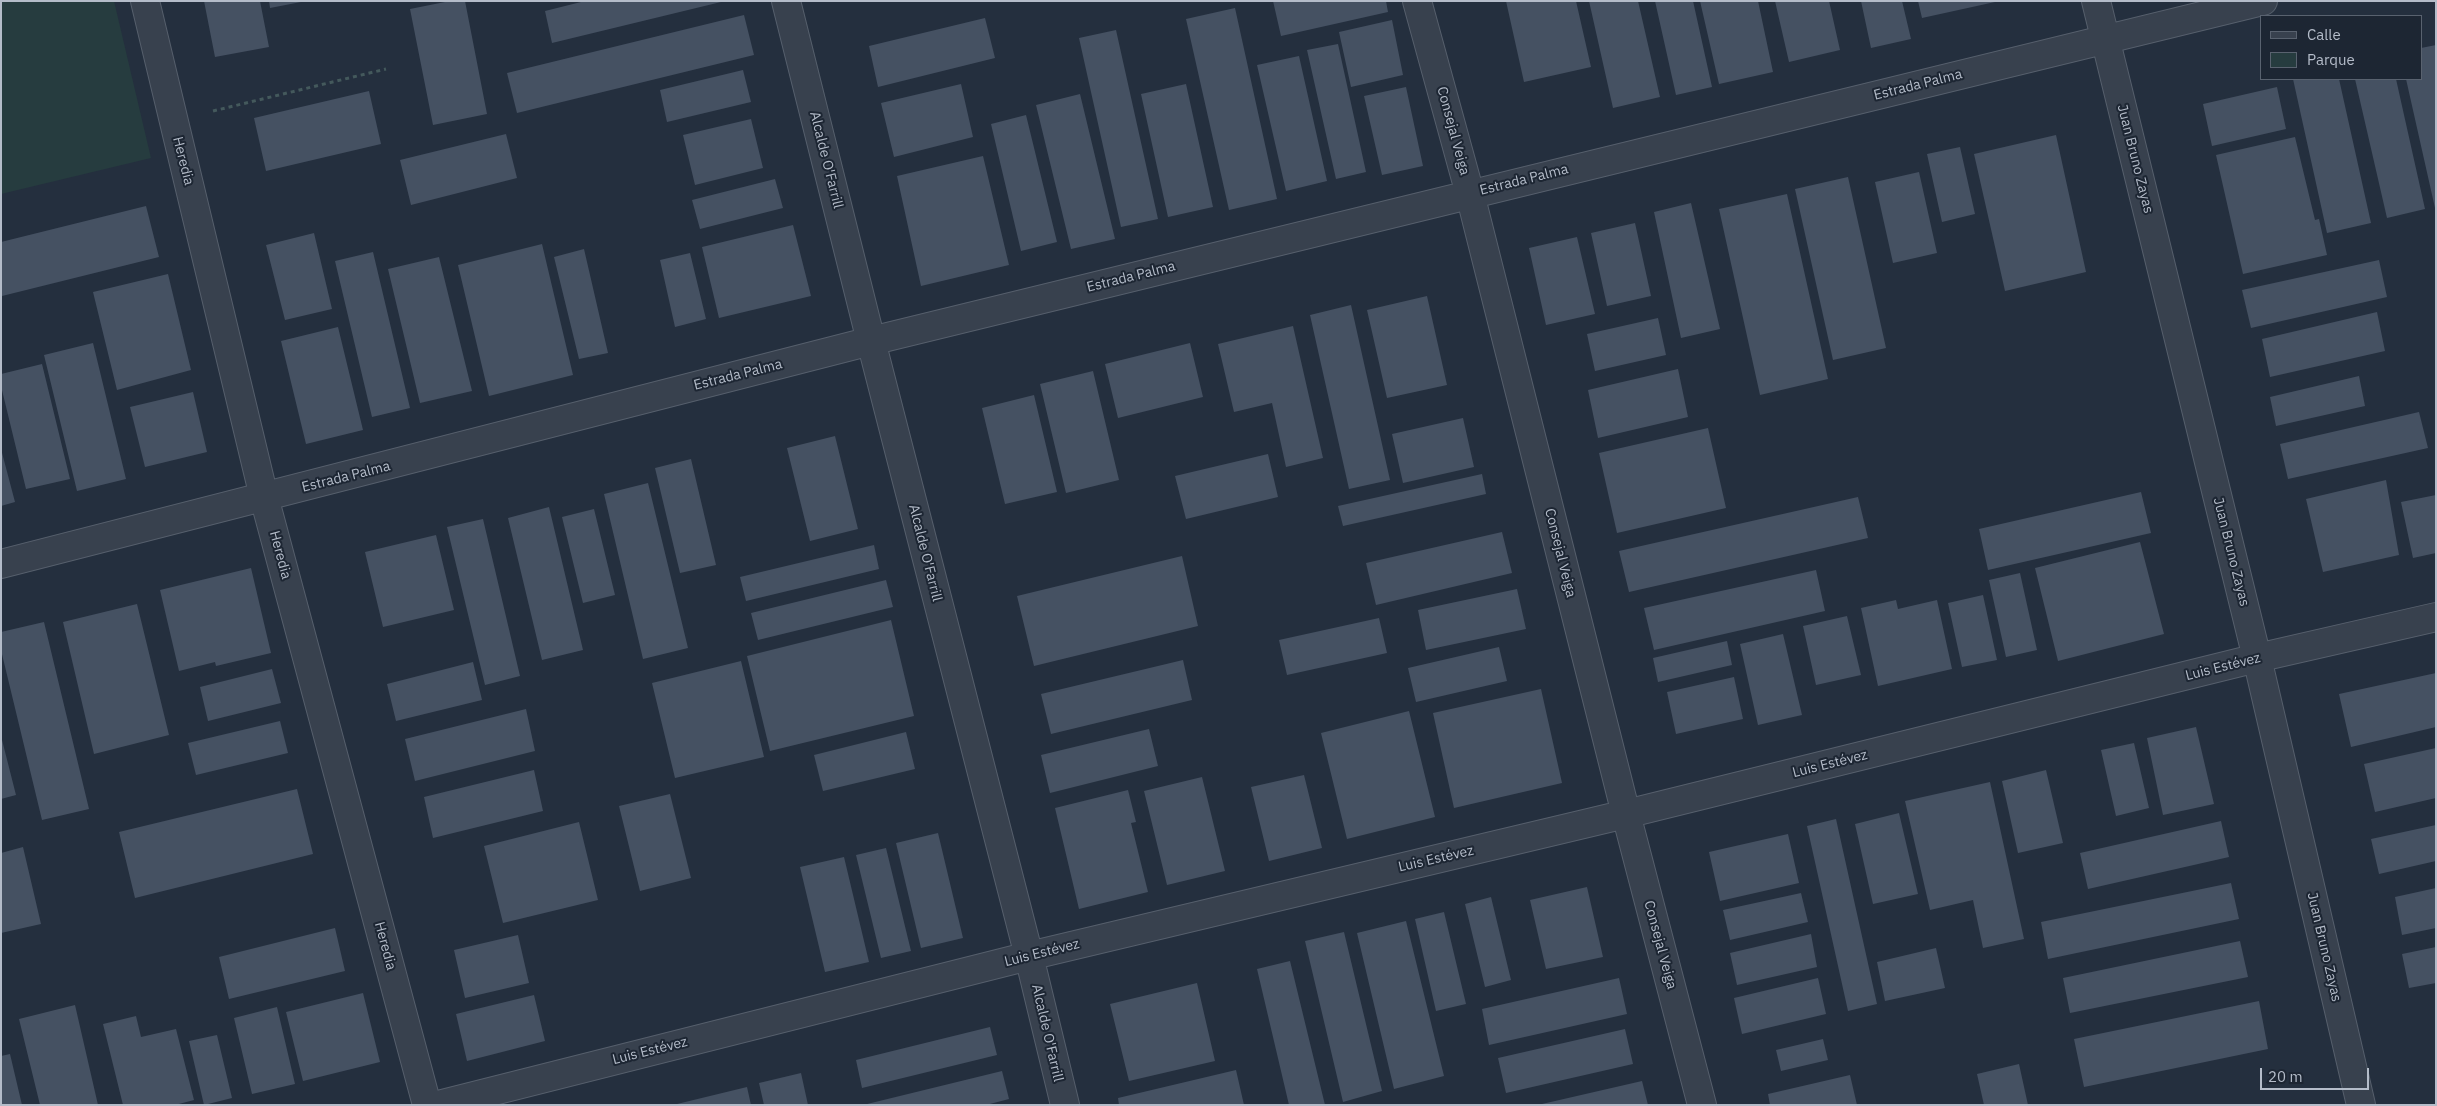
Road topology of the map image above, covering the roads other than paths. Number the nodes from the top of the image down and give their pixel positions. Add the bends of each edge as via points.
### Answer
1 (145, 1) edge
2 (786, 1) edge
3 (1417, 1) edge
4 (2096, 1) edge
5 (2263, 1) edge
6 (2106, 39) junction
7 (1470, 194) junction
8 (871, 341) junction
9 (264, 497) junction
10 (1, 564) edge
11 (2436, 617) edge
12 (2257, 658) junction
13 (1626, 814) junction
14 (1029, 956) junction
15 (427, 1105) edge
16 (438, 1105) edge
17 (1064, 1105) edge
18 (1702, 1105) edge
19 (2361, 1105) edge

1 - 9 street, Heredia
2 - 8 street, Alcalde O'Farrill
3 - 7 street, Consejal Veiga
4 - 6 street, Juan Bruno Zayas
5 - 6 street, Estrada Palma
6 - 7 street, Estrada Palma
6 - 12 street, Juan Bruno Zayas
7 - 8 street, Estrada Palma
7 - 13 street, Consejal Veiga
8 - 9 street, Estrada Palma
8 - 14 street, Alcalde O'Farrill
9 - 10 street, Estrada Palma
9 - 15 street, Heredia
11 - 12 street, Luis Estévez
12 - 13 street, Luis Estévez
12 - 19 street, Juan Bruno Zayas
13 - 14 street, Luis Estévez
13 - 18 street, Consejal Veiga
14 - 16 street, Luis Estévez
14 - 17 street, Alcalde O'Farrill

